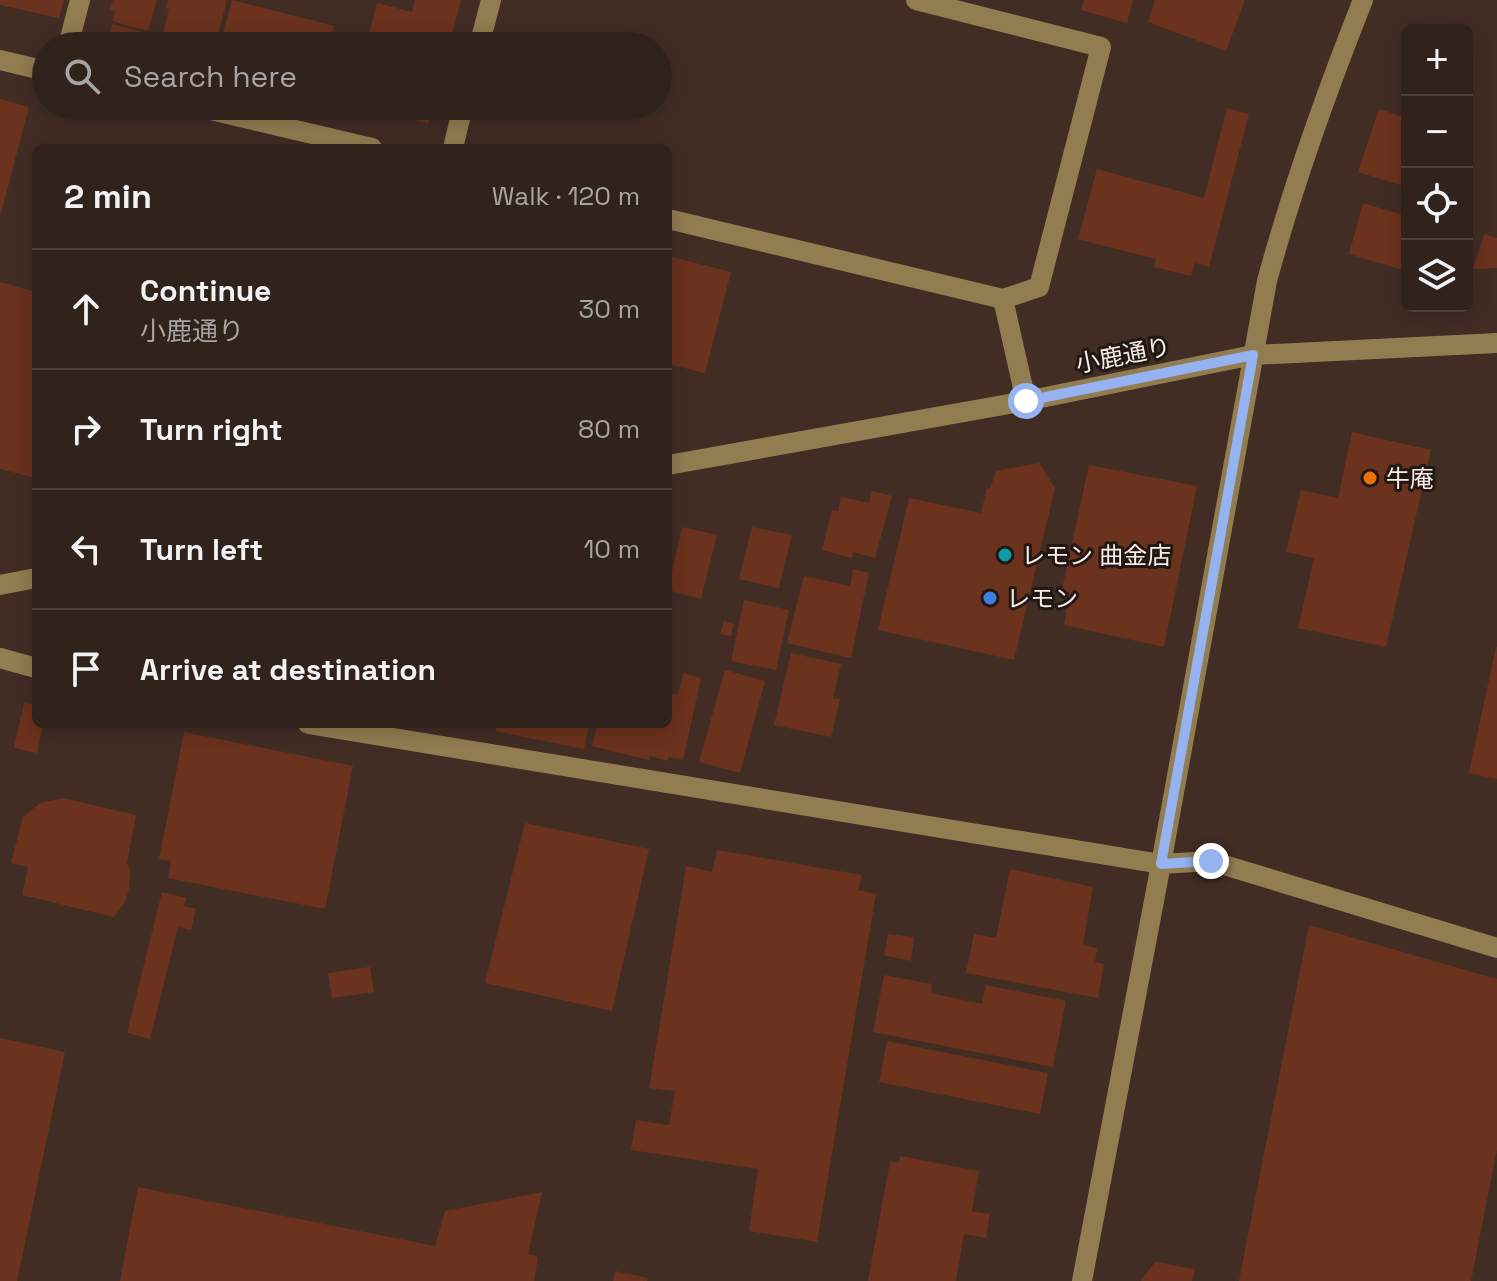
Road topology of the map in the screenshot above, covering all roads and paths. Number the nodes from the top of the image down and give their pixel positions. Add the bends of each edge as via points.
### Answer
1 (80, 0) edge
2 (491, 0) edge
3 (916, 0) edge
4 (1363, 0) edge
5 (72, 32) edge
6 (483, 32) edge
7 (0, 60) edge
8 (32, 68) edge
9 (253, 120) edge
10 (460, 120) edge
11 (355, 144) edge
12 (454, 144) edge
13 (672, 220) edge
14 (1003, 299) junction
15 (1497, 343) edge
16 (1253, 355) junction
17 (1026, 401) junction
18 (672, 464) edge
19 (32, 579) edge
20 (0, 585) edge
21 (0, 658) edge
22 (32, 667) edge
23 (332, 728) edge
24 (1161, 864) junction
25 (1497, 948) edge
26 (1082, 1281) edge

1 - 5 street
2 - 6 street
3 - 14 street via 1101,47 1039,287
4 - 16 street via 1288,205
7 - 8 street
9 - 11 street
10 - 12 street
13 - 14 street
14 - 17 street
15 - 16 street, 小鹿通り
16 - 17 street, 小鹿通り
16 - 24 street
17 - 18 street, 小鹿通り
19 - 20 street
21 - 22 street
23 - 24 street
24 - 25 street via 1211,861
24 - 26 street

